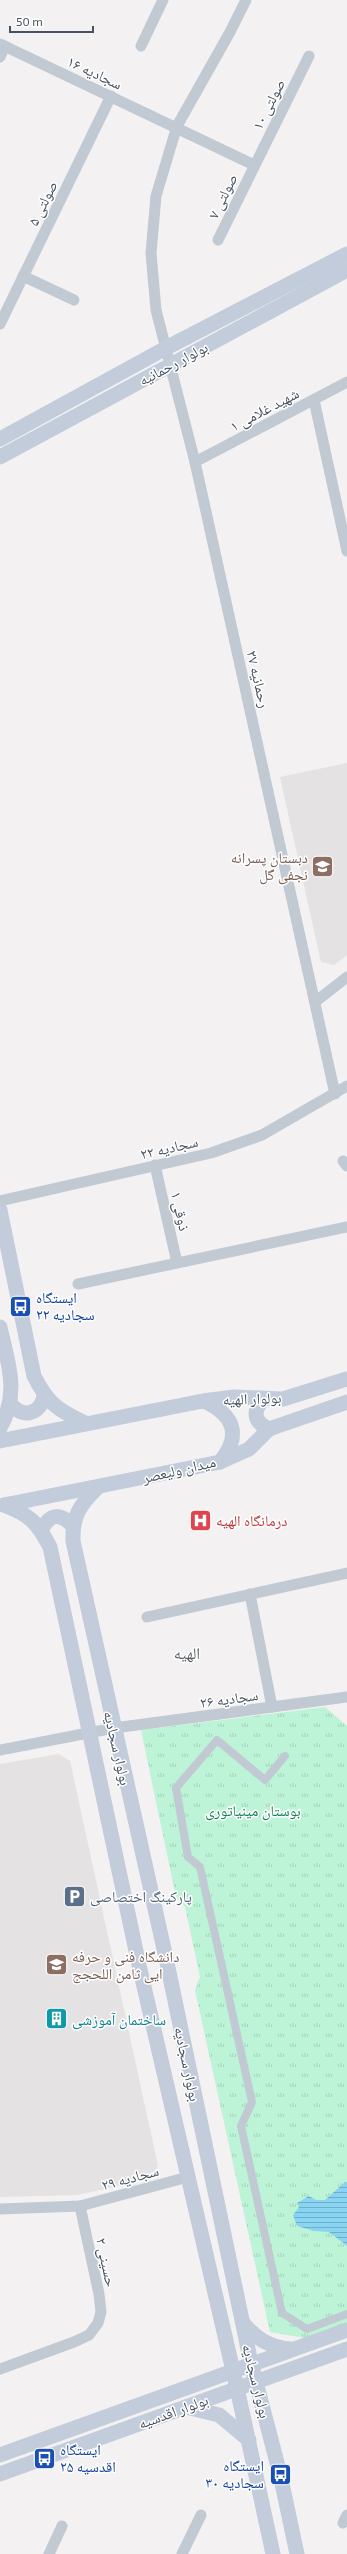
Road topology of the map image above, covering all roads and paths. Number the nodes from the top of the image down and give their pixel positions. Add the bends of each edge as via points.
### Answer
1 (163, 0) edge
2 (246, 0) edge
3 (3, 45) edge
4 (141, 46) dead end
5 (309, 56) dead end
6 (0, 57) edge
7 (111, 96) junction
8 (177, 126) junction
9 (254, 165) junction
10 (218, 240) dead end
11 (347, 254) edge
12 (347, 270) edge
13 (23, 276) junction
14 (74, 300) dead end
15 (0, 324) edge
16 (166, 348) junction
17 (171, 364) junction
18 (347, 382) edge
19 (314, 400) junction
20 (0, 439) edge
21 (0, 457) edge
22 (195, 462) junction
23 (347, 551) edge
24 (347, 977) edge
25 (315, 1002) junction
26 (347, 1086) edge
27 (335, 1094) junction
28 (155, 1166) junction
29 (0, 1201) edge
30 (0, 1210) edge
31 (347, 1228) edge
32 (178, 1263) junction
33 (78, 1284) dead end
34 (0, 1327) edge
35 (347, 1379) edge
36 (44, 1396) junction
37 (262, 1400) junction
38 (203, 1401) junction
39 (347, 1402) edge
40 (10, 1403) junction
41 (85, 1423) junction
42 (0, 1428) edge
43 (269, 1429) junction
44 (0, 1441) edge
45 (220, 1462) junction
46 (97, 1488) junction
47 (2, 1506) edge
48 (72, 1525) junction
49 (41, 1531) junction
50 (347, 1573) edge
51 (250, 1594) junction
52 (147, 1617) dead end
53 (347, 1697) edge
54 (272, 1707) junction
55 (114, 1728) junction
56 (88, 1733) junction
57 (0, 1750) edge
58 (285, 1756) dead end
59 (188, 2178) junction
60 (80, 2206) junction
61 (0, 2209) edge
62 (347, 2314) edge
63 (242, 2321) junction
64 (347, 2330) edge
65 (291, 2349) junction
66 (347, 2349) edge
67 (251, 2363) junction
68 (0, 2369) edge
69 (232, 2370) junction
70 (256, 2381) junction
71 (237, 2388) junction
72 (185, 2407) junction
73 (249, 2440) junction
74 (0, 2455) edge
75 (0, 2474) edge
76 (201, 2515) dead end
77 (62, 2526) dead end
78 (49, 2554) edge
79 (182, 2554) edge
80 (273, 2554) edge
81 (297, 2554) edge

1 - 4 street
2 - 8 street, رحمانیه ۲۷
3 - 6 street
3 - 7 street, سجادیه ۱۶
5 - 9 street, صولتی ۱۰
7 - 8 street, سجادیه ۱۶
7 - 13 street, صولتی ۵
8 - 9 street, سجادیه ۱۶
8 - 16 street, رحمانیه ۲۷ via 156,196 151,253 156,310
9 - 10 street, صولتی ۷
11 - 16 main road, بولوار رحمانیه
12 - 17 main road, بولوار رحمانیه
13 - 14 street
13 - 15 street, صولتی ۵
16 - 17 street, رحمانیه ۲۷
16 - 20 main road, بولوار رحمانیه
17 - 21 main road, بولوار رحمانیه
17 - 22 street, رحمانیه ۲۷
18 - 19 street, شهید غلامی ۱
19 - 22 street, شهید غلامی ۱
19 - 23 street
22 - 25 street, رحمانیه ۲۷
24 - 25 street
25 - 27 street, رحمانیه ۲۷
26 - 27 street, سجادیه ۲۲
27 - 28 street, سجادیه ۲۲ via 262,1135 211,1153
28 - 29 street, سجادیه ۲۲
28 - 32 street, ذوقی ۱
30 - 36 main road via 34,1376
31 - 32 street
32 - 33 street
34 - 40 main road via 13,1383
35 - 37 main road, بولوار الهیه via 283,1399
36 - 40 main road via 42,1404 30,1414 22,1414
36 - 41 main road via 60,1410
37 - 38 main road, بولوار الهیه via 234,1397
37 - 43 main road via 256,1407 255,1417 260,1425
38 - 41 main road
38 - 45 main road, میدان ولیعصر via 220,1409 228,1418 232,1430 229,1452
39 - 43 main road, بولوار الهیه
40 - 42 main road
41 - 44 main road
43 - 45 main road, بولوار الهیه via 249,1449
45 - 46 main road, میدان ولیعصر
46 - 47 main road, میدان ولیعصر
46 - 48 main road, بولوار سجادیه via 81,1503
47 - 49 main road, بولوار سجادیه via 25,1513
48 - 49 main road via 65,1518 55,1516 46,1521
48 - 55 main road, بولوار سجادیه via 73,1540
49 - 56 main road, بولوار سجادیه via 50,1547
50 - 51 street
51 - 52 street
51 - 54 street
53 - 54 street, سجادیه ۲۶
54 - 55 street, سجادیه ۲۶
55 - 56 street, سجادیه ۲۶
55 - 63 main road, بولوار سجادیه via 166,1958
56 - 57 street, سجادیه ۲۶
56 - 59 main road, بولوار سجادیه
58 - 62 street via 265,1780 217,1740 176,1788 188,1857 200,1867 252,2102 241,2126 282,2313 307,2328
59 - 60 street, سجادیه ۲۹
59 - 69 main road, بولوار سجادیه
60 - 61 street, سجادیه ۲۹
60 - 68 street, حسینی ۲ via 99,2294 101,2312 98,2323 88,2335 74,2342
63 - 65 main road via 252,2334 262,2341
63 - 67 main road, بولوار سجادیه
64 - 65 main road, بولوار اقدسیه
65 - 67 main road, بولوار اقدسیه
66 - 70 main road, بولوار اقدسیه
67 - 69 main road, بولوار اقدسیه
67 - 70 main road, بولوار سجادیه
69 - 71 main road, بولوار سجادیه
69 - 74 main road, بولوار اقدسیه
70 - 71 main road, بولوار اقدسیه
70 - 81 main road, بولوار سجادیه
71 - 72 main road, بولوار اقدسیه
71 - 73 main road, بولوار سجادیه
72 - 73 main road via 219,2416
72 - 75 main road, بولوار اقدسیه
73 - 80 main road, بولوار سجادیه
76 - 79 street
77 - 78 street

